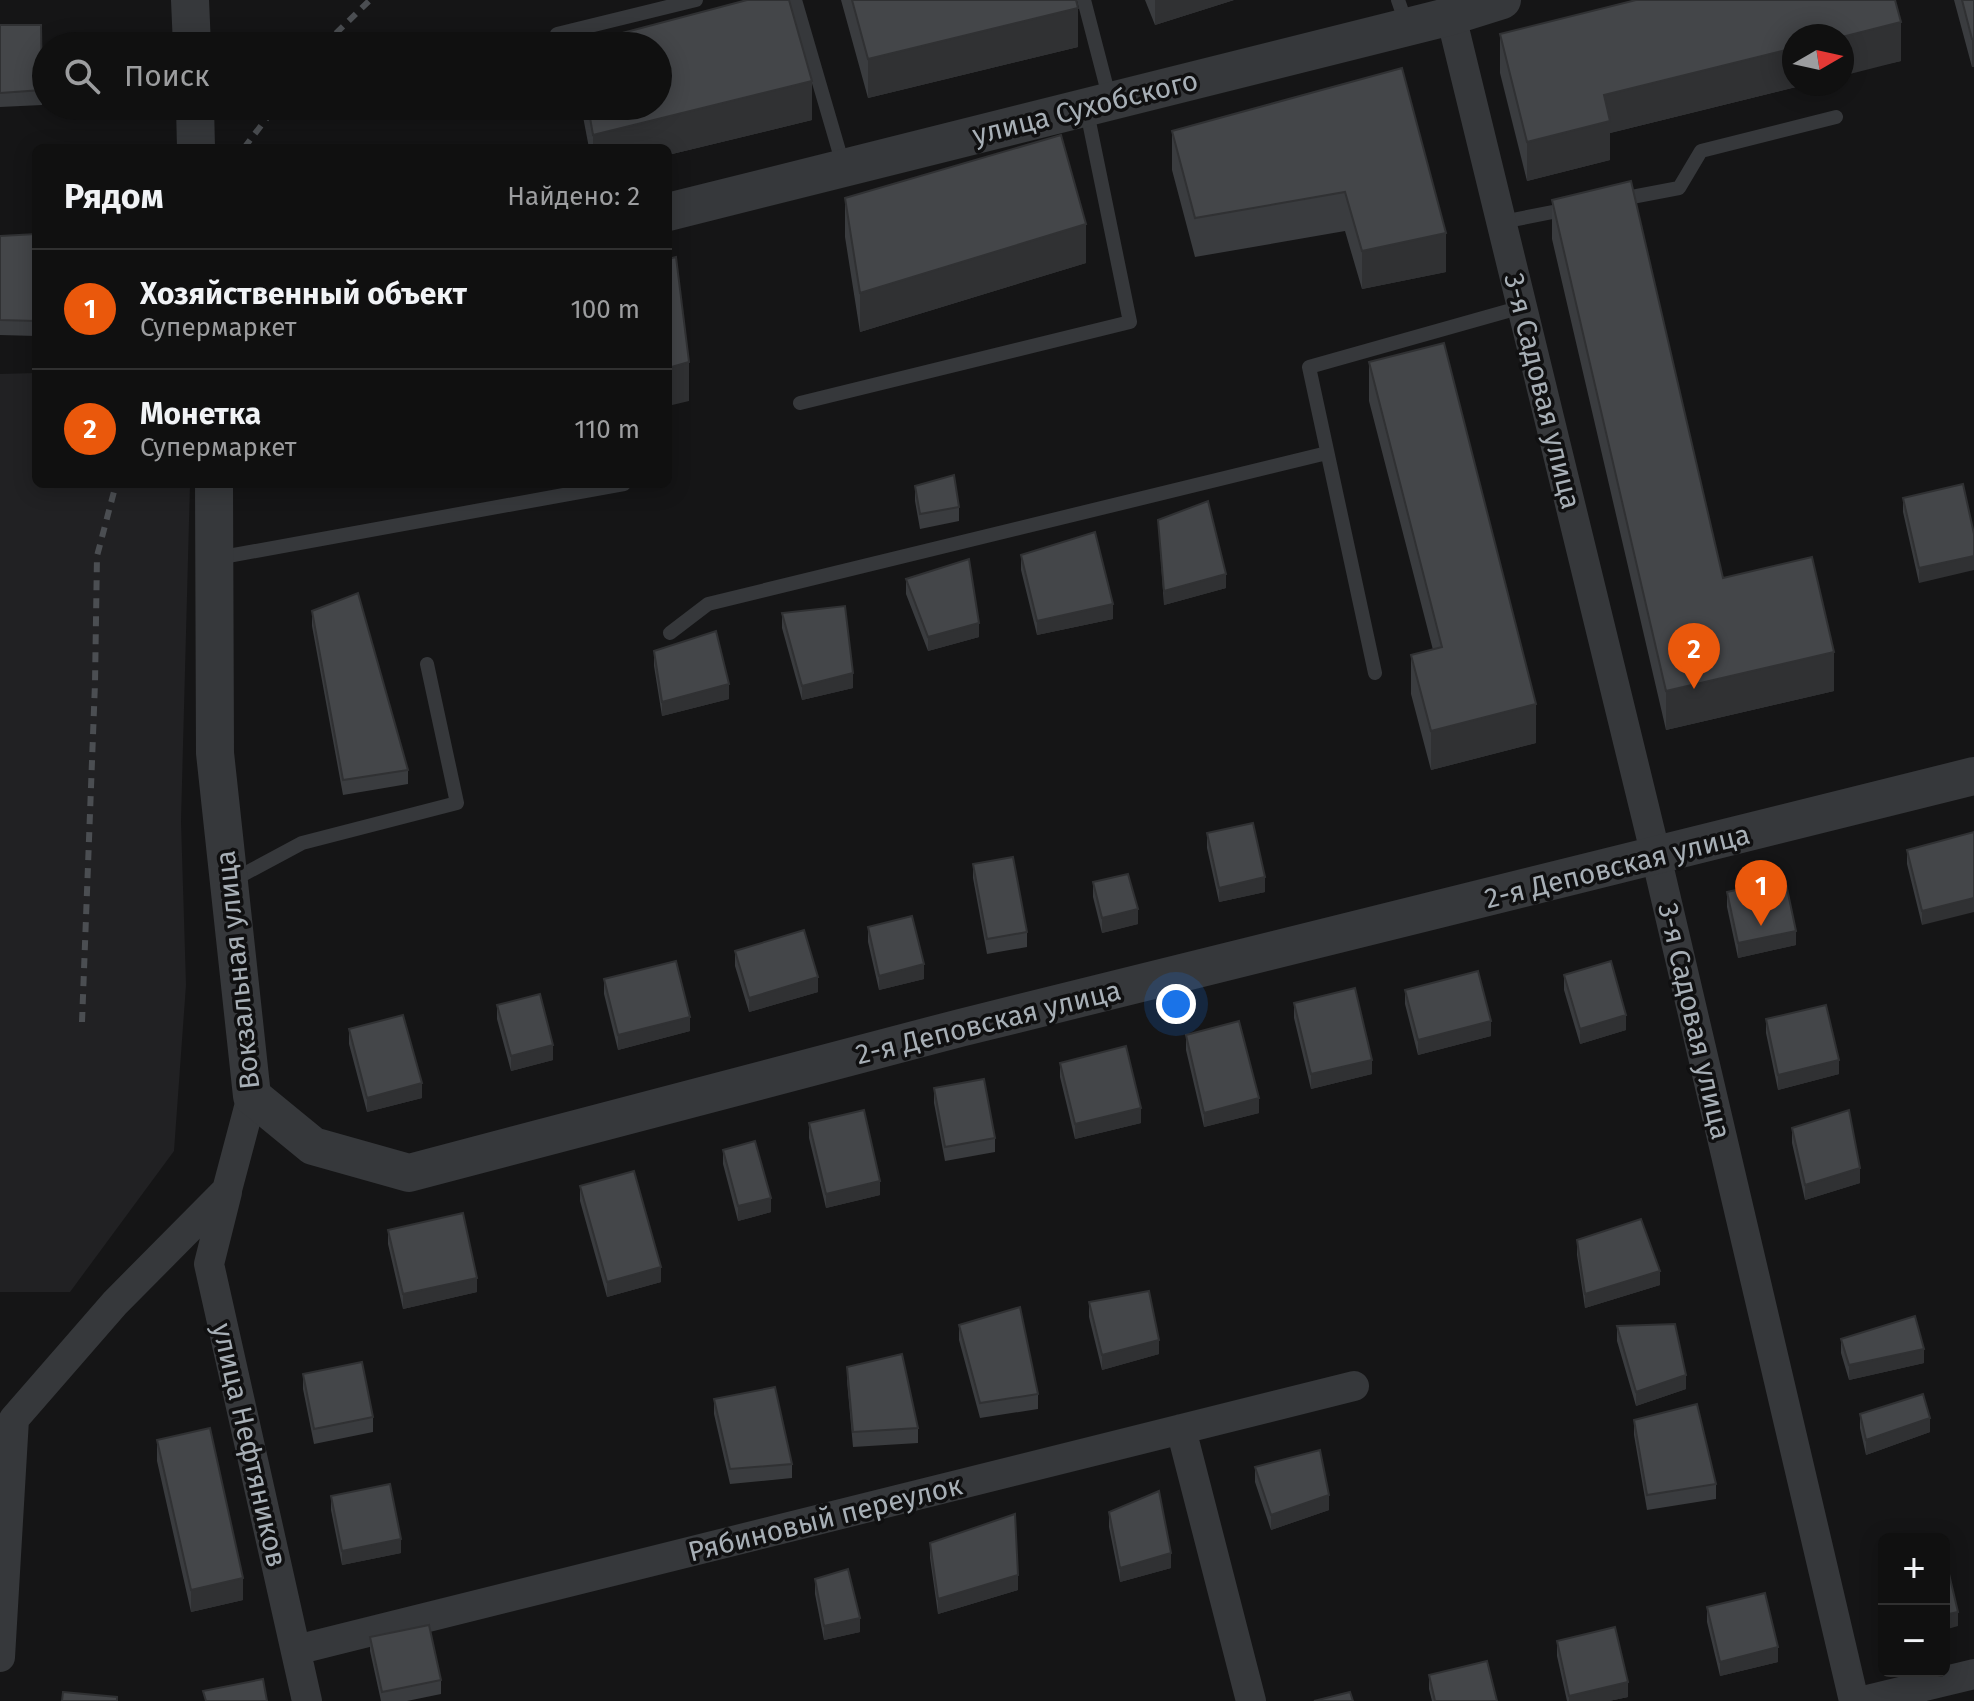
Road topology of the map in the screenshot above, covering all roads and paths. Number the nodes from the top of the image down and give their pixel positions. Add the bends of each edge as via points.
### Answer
1 (190, 0) edge
2 (696, 0) edge
3 (795, 0) edge
4 (1084, 0) edge
5 (1502, 0) edge
6 (1403, 13) edge
7 (1451, 16) junction
8 (191, 32) edge
9 (565, 32) edge
10 (1098, 104) junction
11 (1836, 117) dead end
12 (195, 120) edge
13 (196, 144) edge
14 (844, 168) junction
15 (672, 211) edge
16 (1502, 222) junction
17 (1522, 307) junction
18 (800, 403) dead end
19 (1327, 453) junction
20 (214, 488) edge
21 (602, 488) edge
22 (213, 559) junction
23 (670, 633) dead end
24 (427, 664) dead end
25 (1375, 673) dead end
26 (1974, 776) edge
27 (1656, 856) junction
28 (229, 882) junction
29 (252, 1096) junction
30 (227, 1190) junction
31 (1354, 1386) dead end
32 (1181, 1429) junction
33 (296, 1650) junction
34 (0, 1657) edge
35 (1974, 1674) edge
36 (307, 1701) edge
37 (1251, 1701) edge
38 (1854, 1701) edge
39 (1863, 1701) edge

1 - 8 street
2 - 9 lane
3 - 14 lane
4 - 10 lane
5 - 7 street, улица Сухобского
6 - 7 street, улица Сухобского
6 - 10 street, улица Сухобского
7 - 16 street, 3-я Садовая улица
10 - 14 street, улица Сухобского
10 - 18 lane via 1130,322
11 - 16 lane via 1701,151 1679,188
12 - 13 street
14 - 15 street, улица Сухобского
16 - 17 street, 3-я Садовая улица
17 - 19 lane via 1309,367
17 - 27 street, 3-я Садовая улица
19 - 23 lane via 708,604
19 - 25 lane
20 - 22 street, Вокзальная улица
21 - 22 lane
22 - 28 street, Вокзальная улица via 215,753
24 - 28 lane via 457,803 302,843
26 - 27 street, 2-я Деповская улица
27 - 29 street, 2-я Деповская улица via 960,1028 409,1173 313,1146
27 - 38 street, 3-я Садовая улица
28 - 29 street, Вокзальная улица
29 - 30 street, Вокзальная улица
30 - 33 street, улица Нефтяников via 209,1264
30 - 34 street, Вокзальная улица via 115,1303 14,1419
31 - 32 street, Рябиновый переулок
32 - 33 street, Рябиновый переулок
32 - 37 street
33 - 36 street, улица Нефтяников
35 - 39 street

